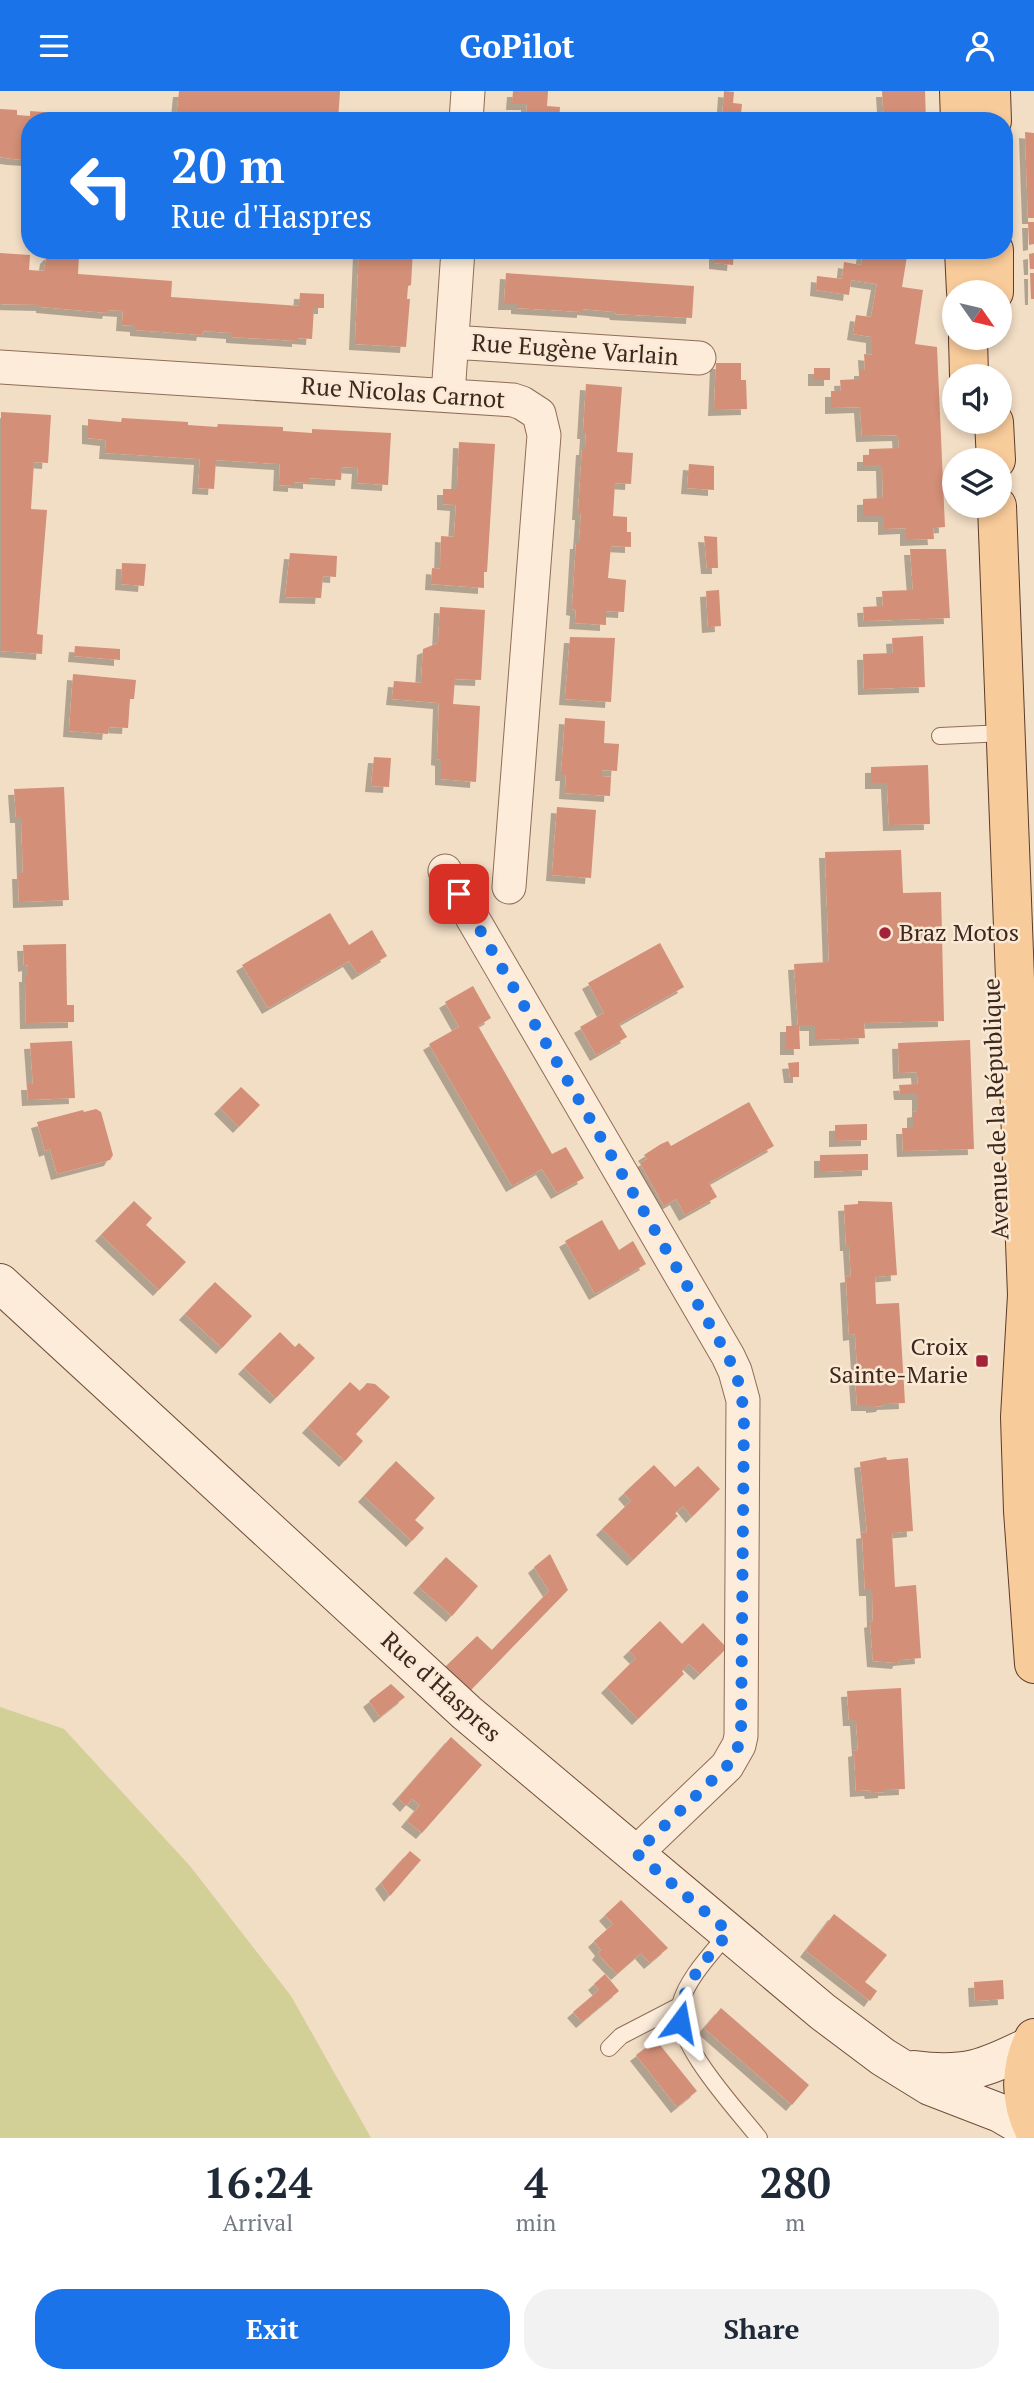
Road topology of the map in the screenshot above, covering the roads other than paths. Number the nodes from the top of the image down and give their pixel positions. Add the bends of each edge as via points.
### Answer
1 (468, 91) edge
2 (958, 91) edge
3 (991, 91) edge
4 (467, 112) edge
5 (959, 112) edge
6 (992, 112) edge
7 (457, 259) edge
8 (964, 259) edge
9 (994, 259) edge
10 (965, 280) edge
11 (994, 280) edge
12 (452, 342) junction
13 (699, 358) dead end
14 (0, 367) edge
15 (448, 395) junction
16 (975, 518) edge
17 (997, 518) edge
18 (993, 734) junction
19 (940, 736) dead end
20 (445, 871) dead end
21 (509, 887) dead end
22 (0, 1283) edge
23 (1034, 1664) edge
24 (636, 1853) junction
25 (729, 1932) junction
26 (679, 2006) junction
27 (1032, 2042) edge
28 (609, 2048) dead end
29 (902, 2069) junction
30 (1034, 2131) edge
31 (759, 2138) edge

1 - 4 street
2 - 5 main road
3 - 6 main road
7 - 12 street, Rue Eugène Varlain
8 - 10 main road
9 - 11 main road
12 - 13 street, Rue Eugène Varlain
12 - 15 street, Rue Eugène Varlain
14 - 15 street, Rue Nicolas Carnot
15 - 21 street, Rue Nicolas Carnot via 522,403 539,414 544,435
16 - 18 main road, Avenue de la République
17 - 18 main road, Avenue de la République
18 - 19 lane
18 - 23 main road, Avenue de la République via 1027,1295 1020,1417
20 - 24 street via 728,1356 740,1386 744,1414 739,1745 727,1766
22 - 24 main road, Rue d'Haspres via 467,1713
24 - 25 main road, Rue d'Haspres
25 - 26 lane via 692,1980
25 - 29 main road, Rue d'Haspres via 862,2043
26 - 28 lane via 621,2036
26 - 31 lane via 680,2022 694,2054
27 - 29 main road, Rue d'Haspres via 985,2068 966,2072
27 - 30 main road via 1023,2084
29 - 30 main road, Rue d'Haspres via 948,2095

